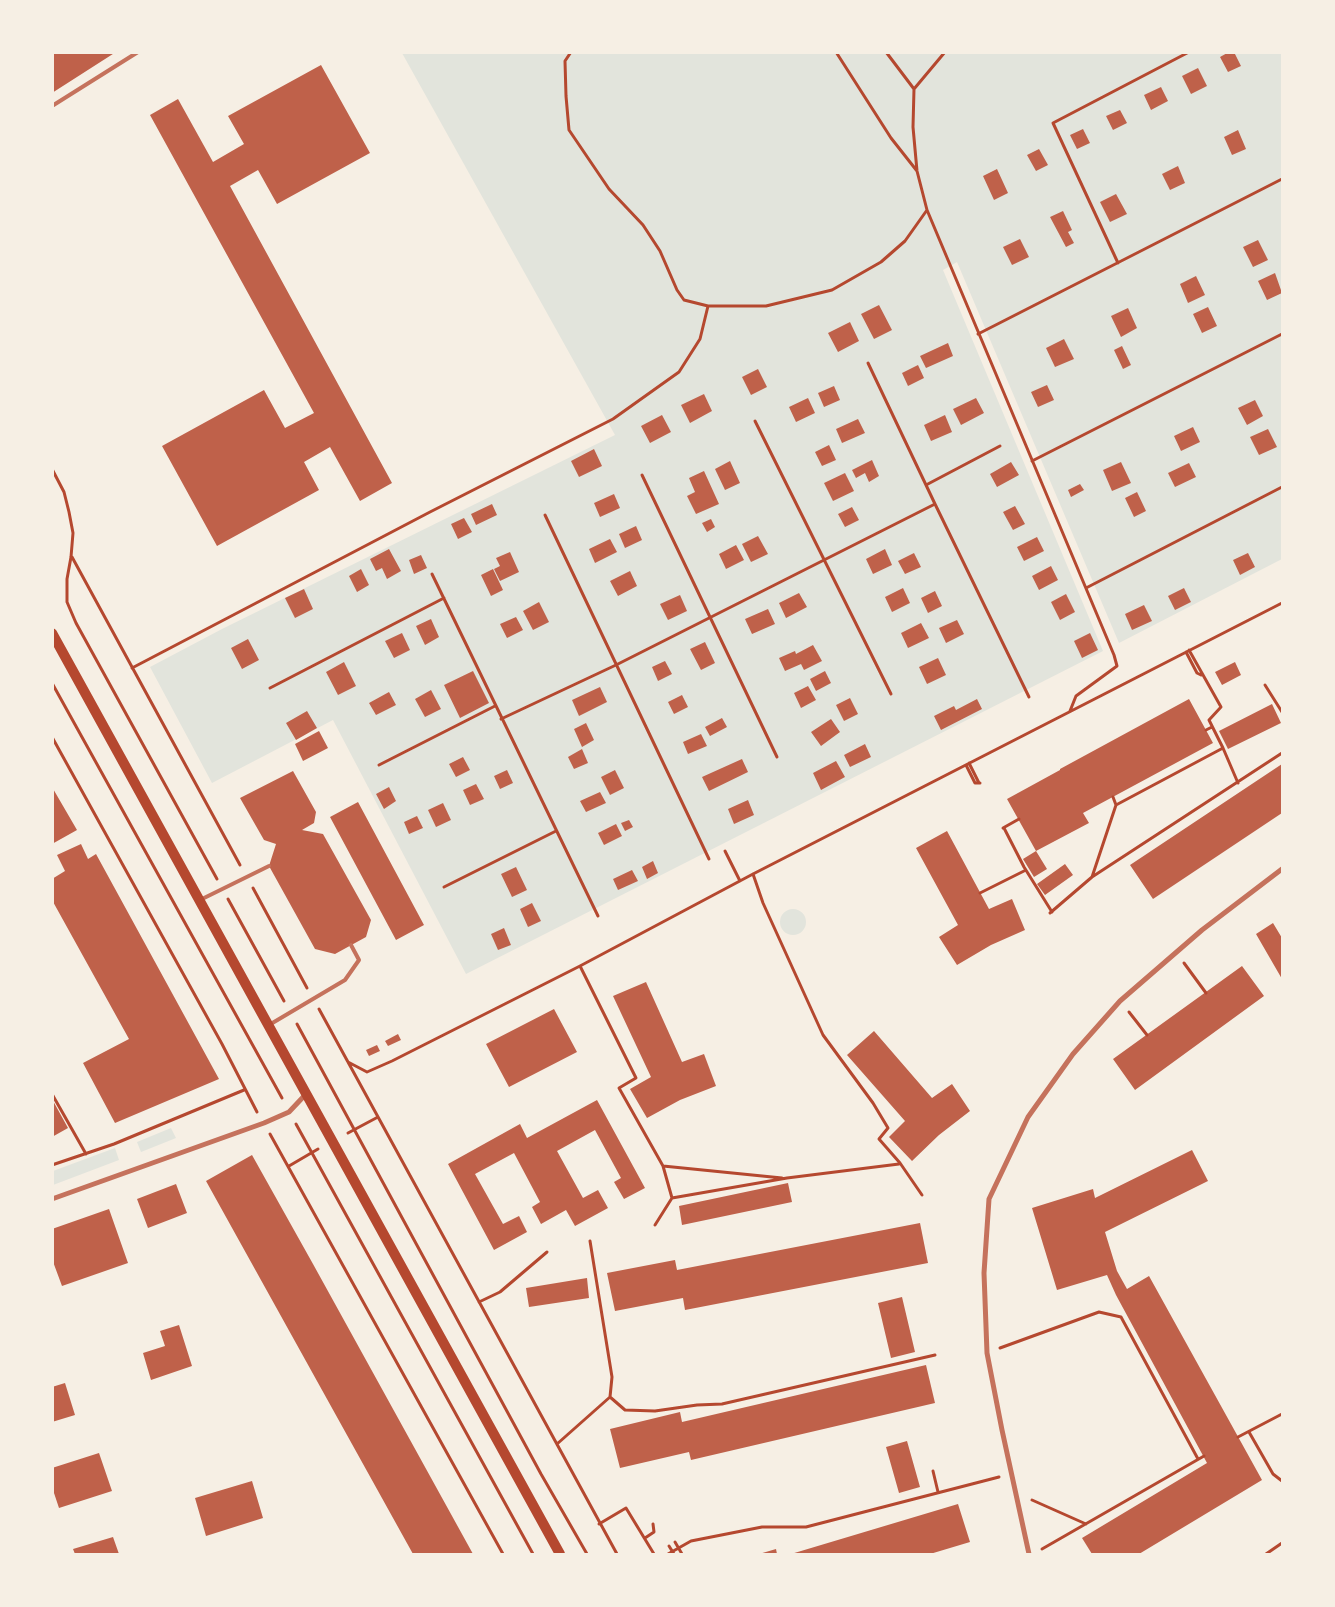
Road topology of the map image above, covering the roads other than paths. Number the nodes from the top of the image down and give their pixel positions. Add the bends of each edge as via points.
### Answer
1 (138, 52) edge
2 (52, 106) edge
3 (52, 633) edge
4 (269, 866) dead end
5 (1282, 869) edge
6 (200, 900) junction
7 (351, 945) dead end
8 (268, 1025) junction
9 (306, 1092) junction
10 (52, 1199) edge
11 (560, 1554) edge
12 (1029, 1554) edge

1 - 2 lane
3 - 6 main road
4 - 6 lane
5 - 12 street via 1202,930 1120,1001 1073,1054 1028,1117 989,1199 984,1273 987,1353
6 - 8 main road
7 - 8 lane via 360,960 345,980
8 - 9 main road
9 - 10 street via 289,1112 264,1123
9 - 11 main road

